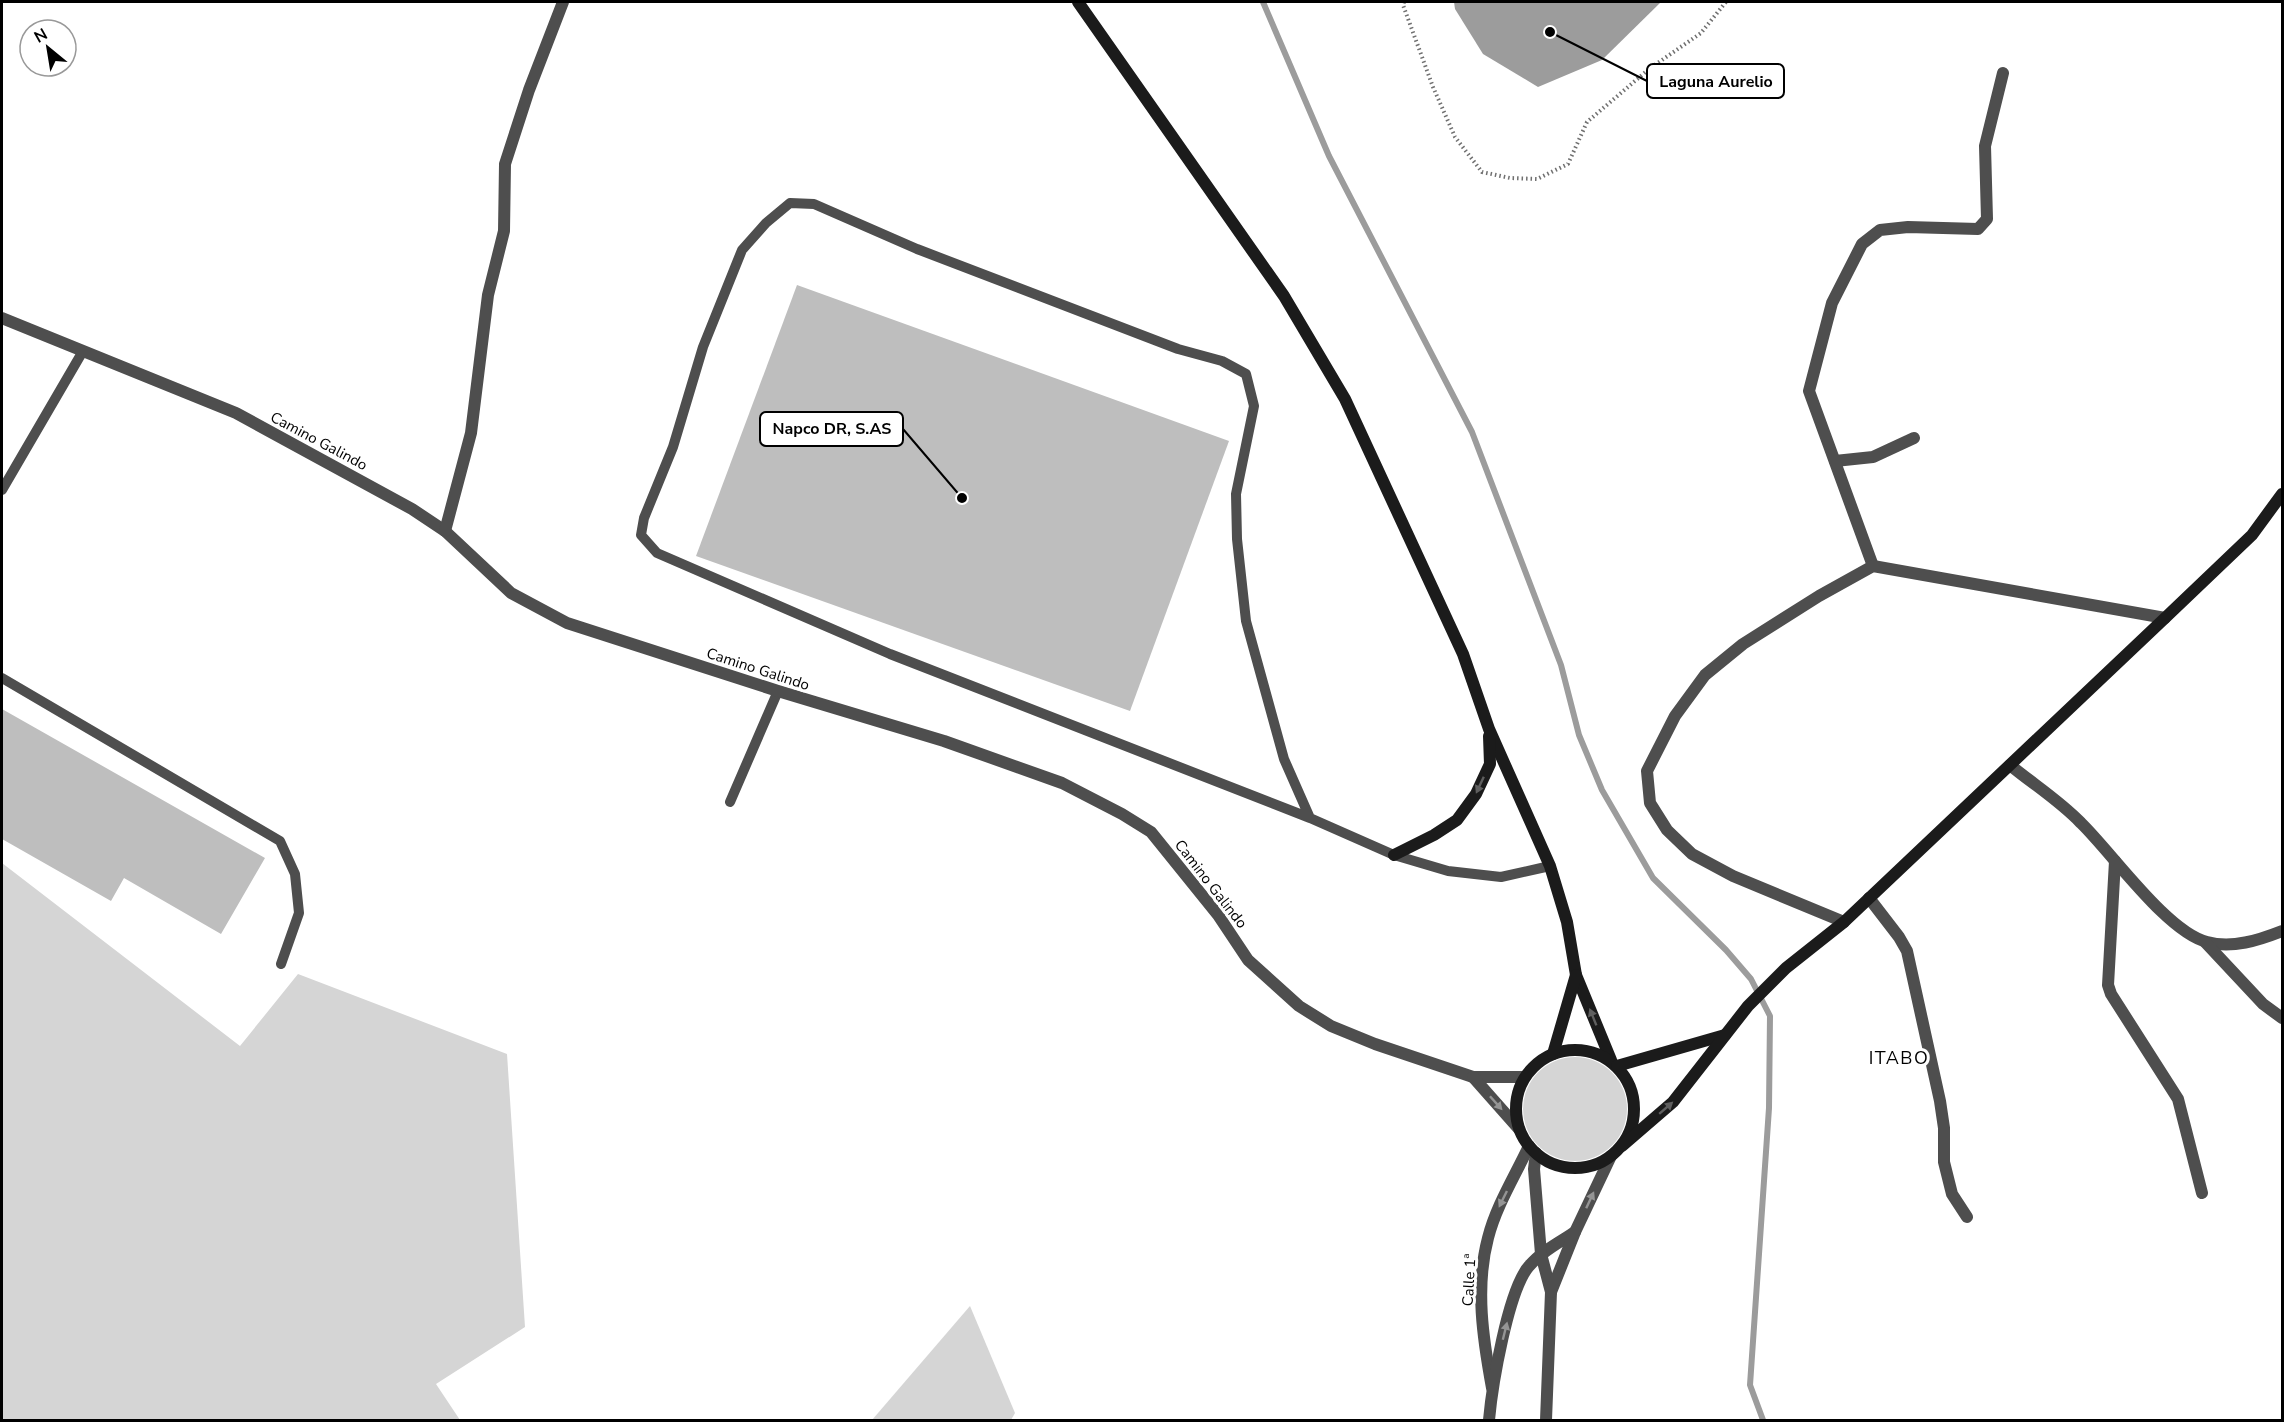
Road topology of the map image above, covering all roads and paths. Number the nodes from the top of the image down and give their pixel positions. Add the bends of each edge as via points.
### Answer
1 (563, 2) edge
2 (1078, 2) edge
3 (1404, 2) edge
4 (1726, 2) edge
5 (2003, 73) dead end
6 (2, 318) edge
7 (83, 351) junction
8 (1914, 438) dead end
9 (1835, 461) junction
10 (2, 490) edge
11 (2283, 494) edge
12 (445, 531) junction
13 (1873, 566) junction
14 (2164, 618) junction
15 (2, 678) edge
16 (778, 691) junction
17 (1489, 729) junction
18 (2010, 765) junction
19 (730, 802) dead end
20 (1310, 818) junction
21 (1394, 855) junction
22 (2115, 861) junction
23 (1550, 866) junction
24 (1869, 898) junction
25 (1844, 922) junction
26 (2283, 930) edge
27 (2205, 942) junction
28 (281, 964) dead end
29 (1576, 975) junction
30 (2283, 1018) edge
31 (1726, 1035) junction
32 (1553, 1054) junction
33 (1614, 1063) junction
34 (1473, 1077) junction
35 (1526, 1077) junction
36 (1519, 1129) junction
37 (1622, 1146) junction
38 (1532, 1150) junction
39 (1611, 1156) junction
40 (2202, 1194) dead end
41 (1967, 1217) dead end
42 (1575, 1232) junction
43 (1541, 1254) junction
44 (1551, 1292) junction
45 (1492, 1388) junction
46 (1489, 1420) edge
47 (1545, 1420) edge

1 - 12 street via 504,164 504,231 488,296 471,433
2 - 17 main road via 1284,296 1345,399 1463,654
3 - 4 path via 1455,137 1482,172 1537,179 1568,164 1587,122 1649,69 1701,33
5 - 9 street via 1985,146 1987,219 1978,229 1880,230 1862,244 1832,303 1809,391
6 - 7 street, Camino Galindo
7 - 10 lane
7 - 12 street, Camino Galindo via 236,413
8 - 9 street via 1873,457
9 - 13 street
11 - 14 main road via 2252,535
12 - 16 street, Camino Galindo via 511,593 567,623
13 - 14 street
13 - 25 street via 1743,644 1705,675 1675,716 1647,771 1650,802 1667,830 1692,854 1733,876
14 - 18 main road
15 - 28 lane via 280,841 295,874 299,913
16 - 19 lane
16 - 34 street, Camino Galindo via 944,741 1051,779 1122,814 1151,832 1218,915 1248,960 1299,1006 1331,1026 1375,1044
17 -> 21 main road via 1490,764 1476,794 1457,820
17 - 23 main road
18 - 22 street via 2081,822
18 - 24 main road
20 - 20 lane via 1284,759 1246,621 1236,494 1254,406 1246,374 1222,361 1178,349 917,249 814,204 790,202 766,223 742,250 703,347 673,447 644,518 641,535 657,553 890,654
20 - 21 lane
21 - 23 lane via 1448,871 1501,877
22 - 27 street via 2161,911
22 - 40 street via 2108,985 2178,1099
23 - 29 main road via 1567,922
24 - 25 main road
24 - 41 street via 1907,951 1940,1101 1944,1162 1952,1194
25 - 31 main road via 1786,968
26 - 27 street via 2231,946
27 - 30 street via 2263,1004
29 - 32 main road
33 -> 29 main road
31 - 33 main road
37 -> 31 main road via 1673,1102
32 - 33 main road via 1593,1052
32 - 35 main road
33 - 37 main road via 1630,1084 1635,1105 1632,1127
34 - 35 street, Camino Galindo
34 -> 36 street, Camino Galindo
35 - 36 main road via 1517,1100
36 - 38 main road
37 - 39 main road
38 - 39 main road via 1565,1168 1589,1166
38 - 43 street
38 -> 45 street, Calle 1ª via 1498,1210 1483,1263 1482,1330
42 -> 39 street
42 - 43 street, Calle 1ª
42 - 44 street
43 - 44 street
45 -> 43 street, Calle 1ª via 1518,1283
44 - 47 street
45 - 46 street, Calle 1ª

